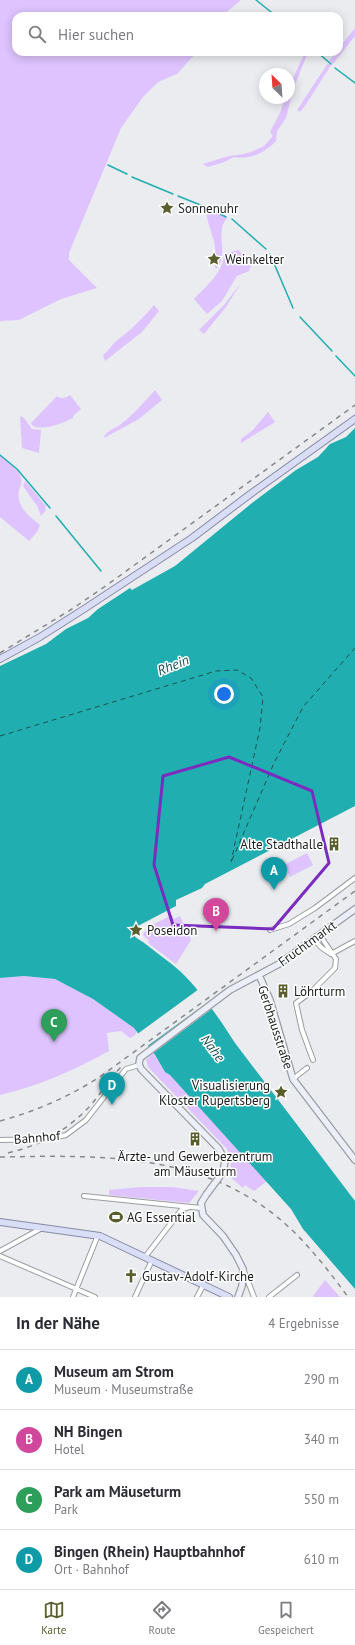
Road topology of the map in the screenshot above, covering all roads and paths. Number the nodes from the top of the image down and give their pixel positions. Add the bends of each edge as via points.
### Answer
1 (355, 419) edge
2 (0, 659) edge
3 (355, 878) edge
4 (355, 909) edge
5 (270, 930) dead end
6 (319, 934) junction
7 (313, 939) junction
8 (355, 941) edge
9 (331, 954) junction
10 (259, 975) junction
11 (313, 1060) dead end
12 (139, 1065) junction
13 (307, 1068) dead end
14 (293, 1079) junction
15 (0, 1140) edge
16 (355, 1159) edge
17 (84, 1196) dead end
18 (187, 1208) junction
19 (201, 1208) junction
20 (0, 1222) edge
21 (43, 1228) junction
22 (98, 1235) junction
23 (0, 1251) edge
24 (0, 1256) edge
25 (145, 1256) junction
26 (152, 1260) junction
27 (243, 1269) junction
28 (297, 1275) dead end
29 (204, 1284) junction
30 (76, 1289) junction
31 (73, 1297) edge
32 (95, 1297) edge
33 (135, 1297) edge
34 (197, 1297) edge
35 (229, 1297) edge
36 (238, 1297) edge
37 (254, 1297) edge
38 (269, 1297) edge

1 - 2 main road via 192,538 84,610
3 - 5 street via 289,924
4 - 6 main road, Fruchtmarkt
6 - 7 main road, Fruchtmarkt
6 - 9 street
7 - 9 street
7 - 10 main road, Fruchtmarkt
8 - 9 street
9 - 11 street via 337,962 336,968 296,1003
10 - 12 main road, Fruchtmarkt via 233,987 147,1052 140,1058
10 - 14 main road, Gerbhausstraße via 270,1000
12 - 15 street, Bahnhof via 126,1069 86,1120 66,1135 48,1139
12 - 19 main road, bridge via 219,1149 225,1161 223,1172 202,1201
13 - 14 street
14 - 16 main road
17 - 18 street via 182,1205
18 - 19 street
18 - 25 street via 182,1210
19 - 27 main road via 205,1217 219,1230 231,1247
20 - 21 main road
21 - 22 main road
21 - 23 street
22 - 25 main road
22 - 30 street
24 - 30 street
25 - 26 main road
26 - 29 main road
26 - 33 street
27 - 36 main road via 242,1286
27 - 37 street
28 - 38 street
29 - 34 street
29 - 35 main road
30 - 31 street
30 - 32 street

